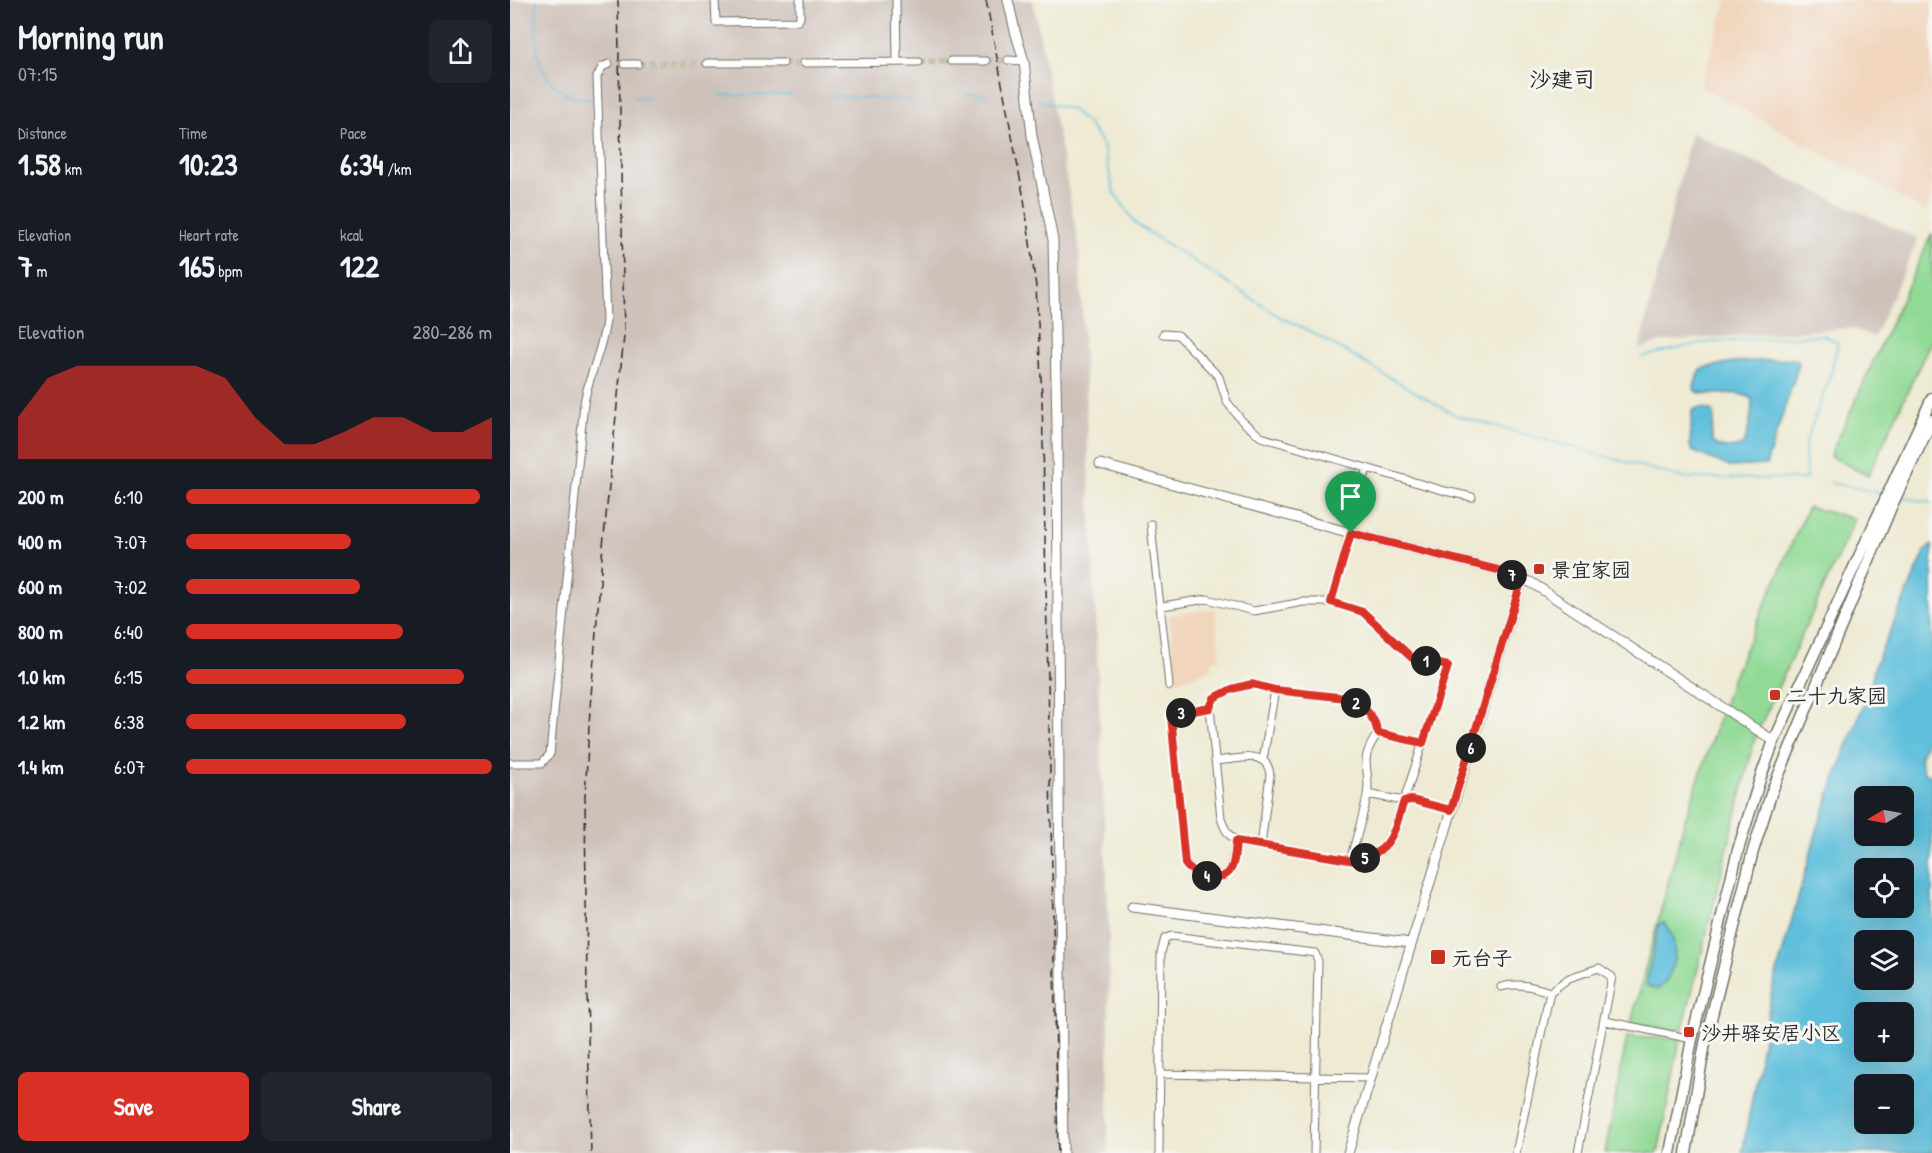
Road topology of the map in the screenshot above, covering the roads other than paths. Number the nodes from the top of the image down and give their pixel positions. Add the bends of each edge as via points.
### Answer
1 (714, 0) edge
2 (800, 0) edge
3 (896, 0) edge
4 (1008, 0) edge
5 (1008, 60) tunnel mouth
6 (897, 61) junction
7 (951, 61) tunnel mouth
8 (986, 61) tunnel mouth
9 (1024, 61) junction
10 (918, 62) tunnel mouth
11 (707, 63) tunnel mouth
12 (783, 63) tunnel mouth
13 (804, 63) tunnel mouth
14 (609, 64) dead end
15 (624, 64) dead end
16 (638, 64) tunnel mouth
17 (1163, 334) dead end
18 (1932, 398) edge
19 (1932, 420) edge
20 (1100, 464) dead end
21 (1367, 468) junction
22 (1898, 483) junction
23 (1472, 497) dead end
24 (1889, 503) junction
25 (1151, 524) dead end
26 (1351, 533) junction
27 (1522, 579) junction
28 (1331, 602) junction
29 (1162, 606) junction
30 (1169, 687) dead end
31 (1275, 690) junction
32 (1210, 708) junction
33 (1378, 733) junction
34 (1774, 741) junction
35 (1423, 743) junction
36 (1263, 760) junction
37 (1215, 761) junction
38 (510, 763) edge
39 (1367, 794) junction
40 (1404, 801) junction
41 (1451, 810) junction
42 (1236, 841) junction
43 (1261, 845) junction
44 (1350, 860) junction
45 (1132, 907) dead end
46 (1411, 943) junction
47 (1501, 987) dead end
48 (1550, 992) junction
49 (1605, 1021) junction
50 (1692, 1039) junction
51 (1159, 1074) junction
52 (1316, 1077) junction
53 (1370, 1078) junction
54 (1064, 1153) edge
55 (1158, 1153) edge
56 (1314, 1153) edge
57 (1348, 1153) edge
58 (1516, 1153) edge
59 (1578, 1153) edge
60 (1670, 1153) edge
61 (1686, 1153) edge

1 - 2 street via 716,22 741,23 798,21
3 - 6 street
4 - 9 street
5 - 9 street
6 - 10 street
6 - 13 street
7 - 8 street
9 - 54 street via 1032,136 1053,240
11 - 12 street
14 - 38 street via 602,67 597,77 605,333 584,403 550,754 542,763
15 - 16 street
17 - 21 street via 1178,335 1219,377 1227,402 1261,437
18 - 22 main road
19 - 22 main road
20 - 26 street
21 - 23 street
21 - 26 street
22 - 24 main road
24 - 34 main road
24 - 61 main road via 1772,791 1753,851 1705,1043
25 - 29 street via 1157,592
26 - 27 street
26 - 28 street
27 - 34 street
27 - 41 street
28 - 29 street via 1303,602 1254,611 1207,599
28 - 35 street via 1363,612 1412,658 1448,666
29 - 30 street
31 - 32 street via 1252,684 1232,689 1214,698
31 - 33 street via 1346,698 1368,712
31 - 36 street
32 - 37 street
32 - 42 street via 1171,715 1185,864 1196,874 1225,876 1232,867
33 - 35 street
33 - 39 street via 1366,750
34 - 50 main road via 1738,850
35 - 40 street
36 - 37 street via 1252,757
36 - 43 street via 1270,776
37 - 42 street via 1223,827
39 - 40 street
39 - 44 street
40 - 41 street
40 - 44 street via 1393,834 1382,850
41 - 46 street
42 - 43 street
43 - 44 street
45 - 46 street
46 - 53 street
47 - 48 street via 1511,984
48 - 49 street via 1569,978 1599,968 1612,977
48 - 58 street
49 - 50 street
49 - 59 street
50 - 60 main road
51 - 52 street
51 - 52 street via 1161,953 1165,938 1172,936 1315,953
51 - 55 street
52 - 53 street
52 - 56 street
53 - 57 street

